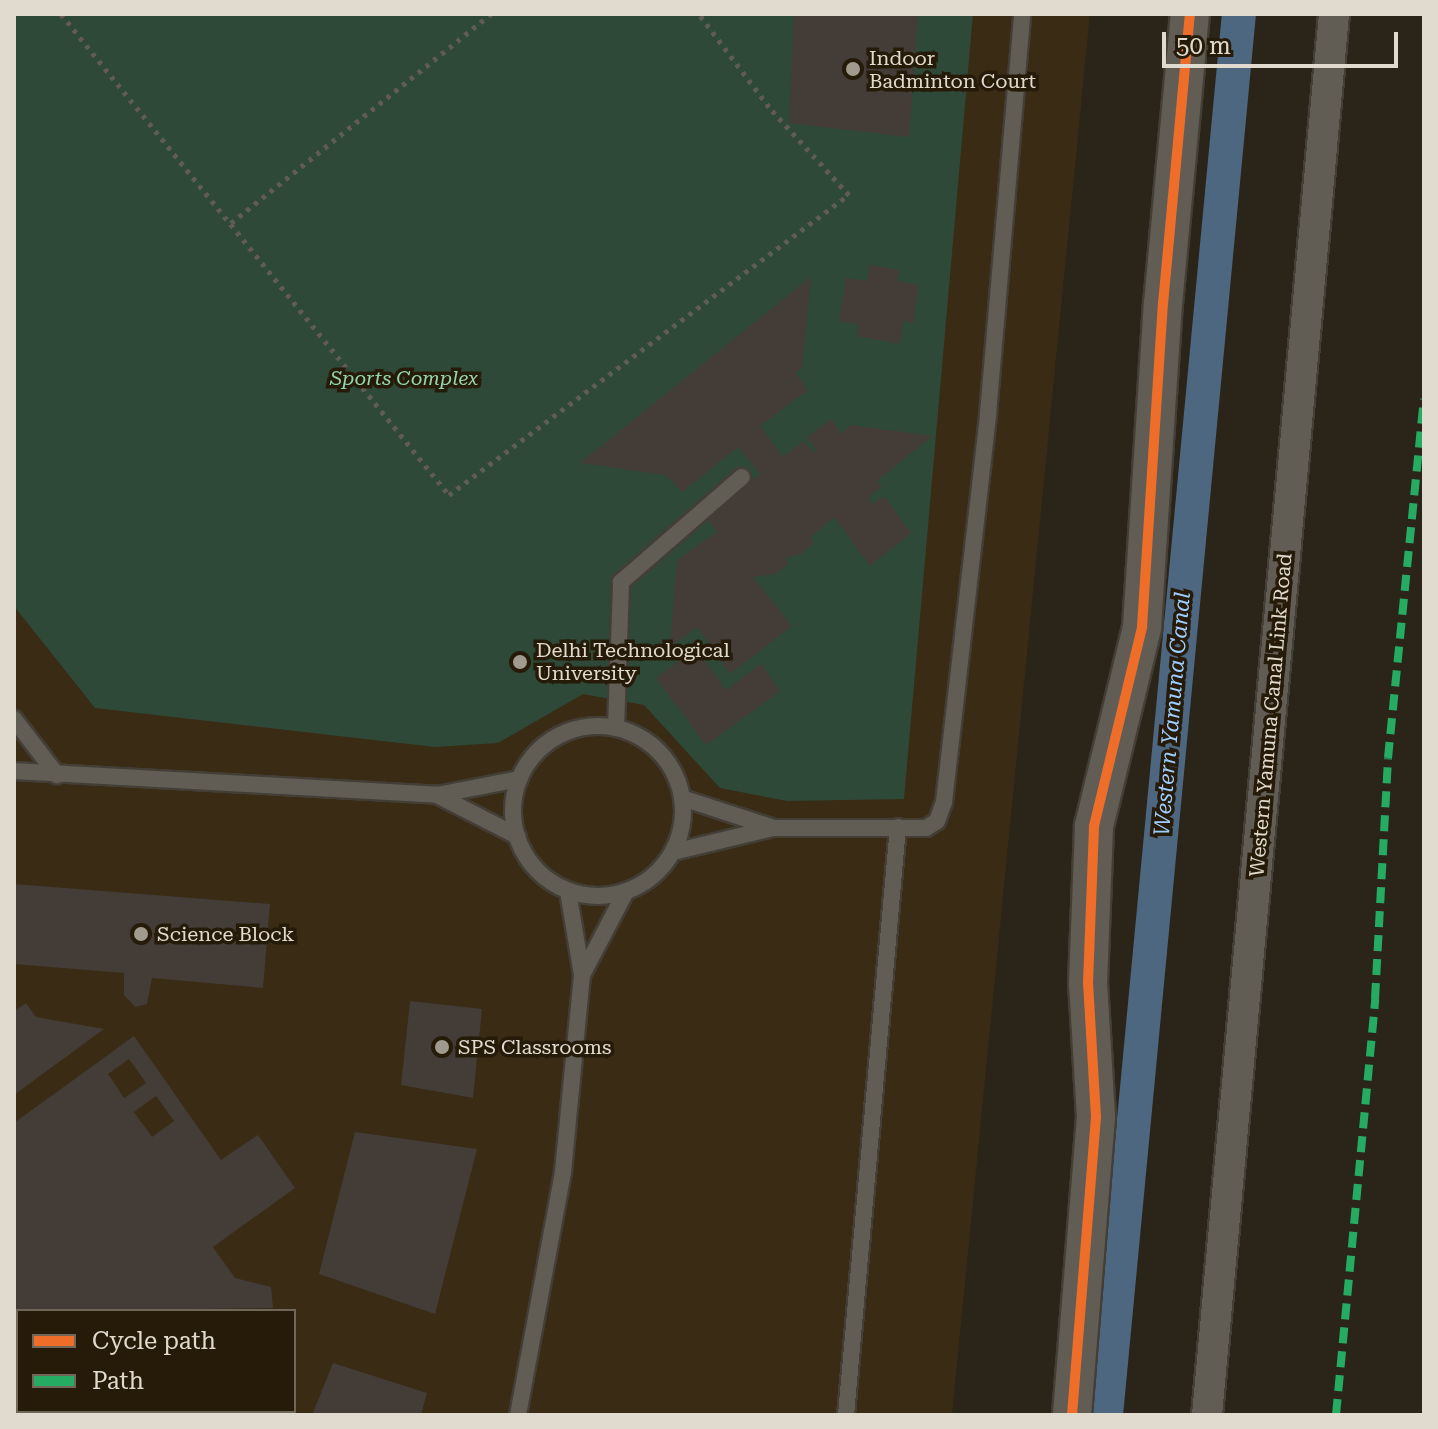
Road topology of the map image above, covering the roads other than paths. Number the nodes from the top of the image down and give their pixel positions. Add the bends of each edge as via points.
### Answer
1 (1022, 14) edge
2 (1190, 14) edge
3 (1334, 14) edge
4 (742, 477) dead end
5 (14, 719) edge
6 (616, 728) junction
7 (14, 771) edge
8 (57, 775) junction
9 (519, 779) junction
10 (437, 795) junction
11 (682, 798) junction
12 (898, 827) junction
13 (773, 828) junction
14 (517, 836) junction
15 (673, 852) junction
16 (568, 891) junction
17 (625, 893) junction
18 (582, 975) junction
19 (518, 1415) edge
20 (846, 1415) edge
21 (1072, 1415) edge
22 (1207, 1415) edge

1 - 12 lane via 988,414 944,802 937,821 926,828
2 - 21 street via 1163,304 1142,627 1094,826 1088,983 1096,1117
3 - 22 street, Western Yamuna Canal Link Road
4 - 6 lane via 621,582
5 - 8 lane
6 - 9 lane via 565,732 545,744
6 - 11 lane via 653,747 668,764
7 - 8 lane
8 - 10 lane
9 - 10 lane
9 - 14 lane via 512,804
10 - 14 lane
11 - 13 lane
11 - 15 lane via 681,831
12 - 13 lane
12 - 20 lane
13 - 15 lane
14 - 16 lane via 534,868
15 - 17 lane via 659,871
16 - 17 lane via 590,896
16 - 18 lane
17 - 18 lane
18 - 19 lane via 563,1172

